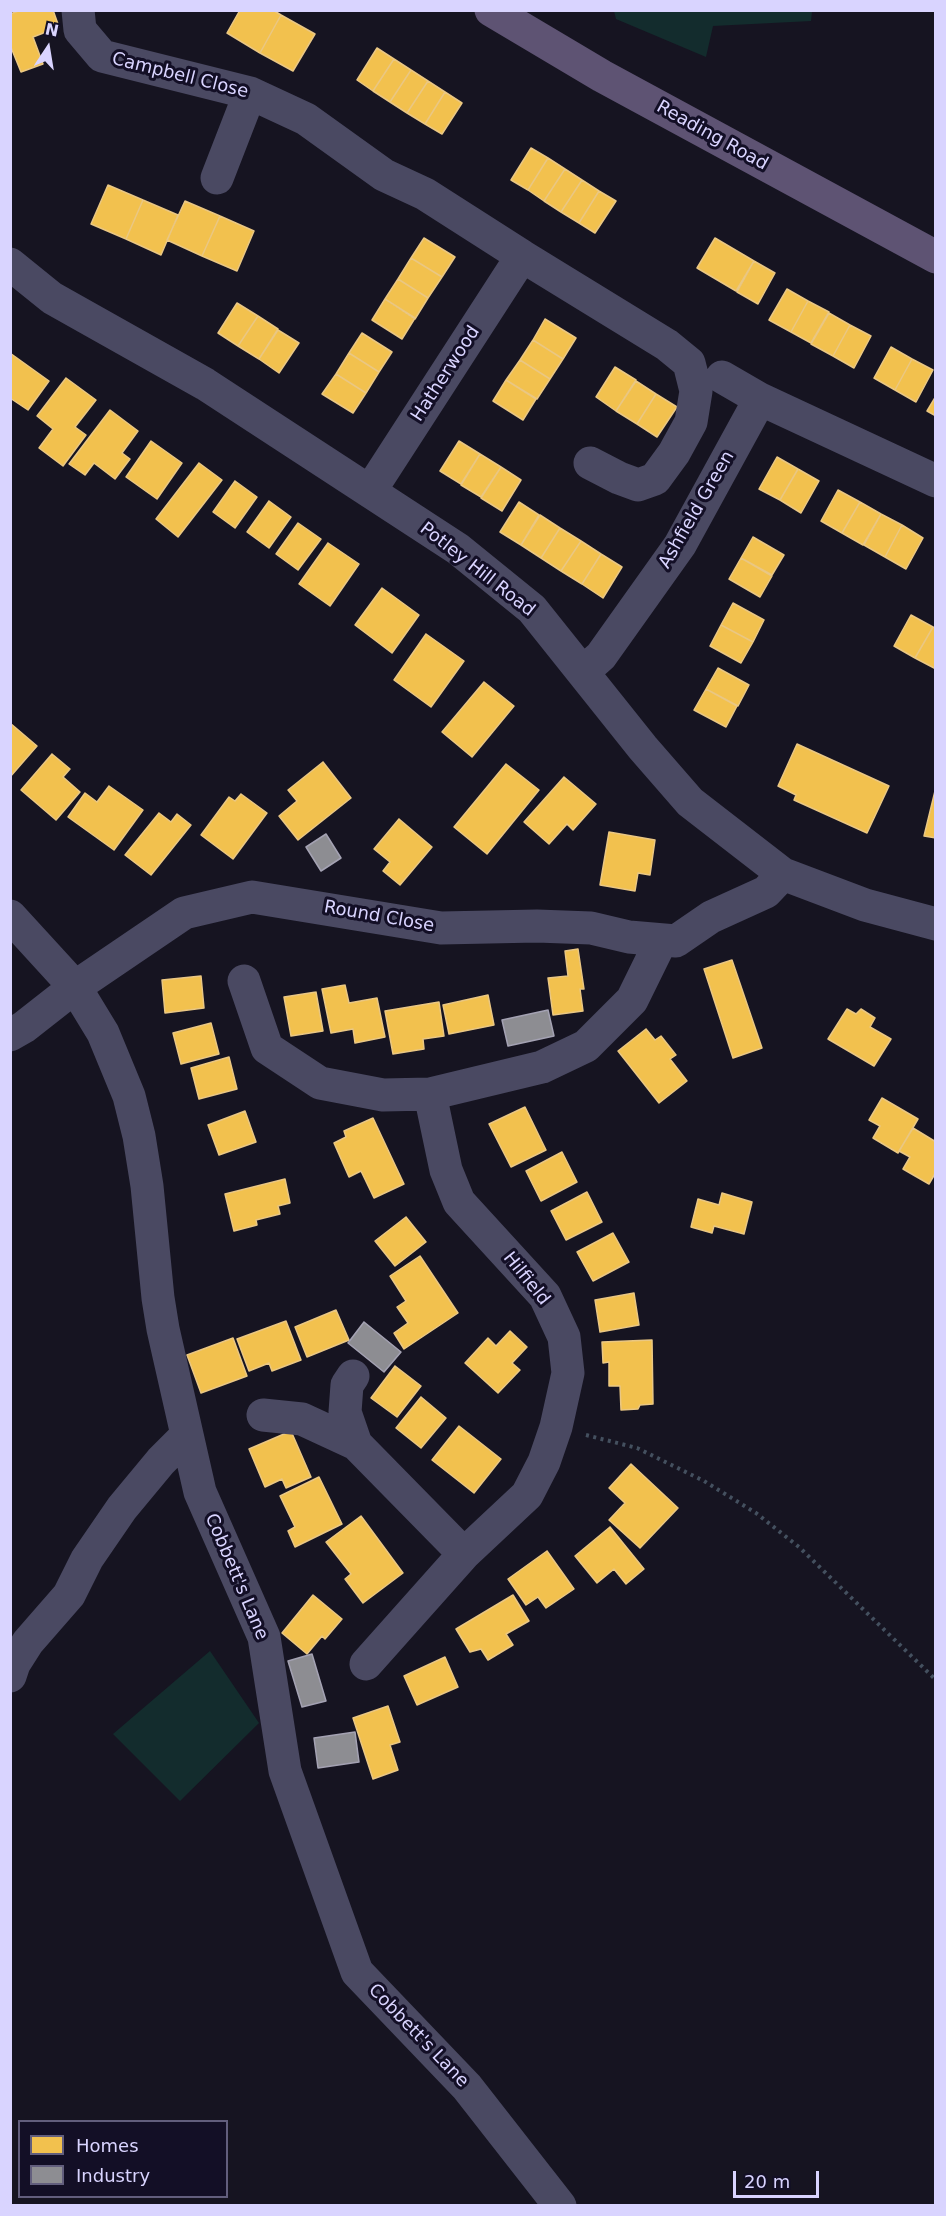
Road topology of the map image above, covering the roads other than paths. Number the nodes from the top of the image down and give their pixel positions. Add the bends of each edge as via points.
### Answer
1 (78, 10) edge
2 (491, 10) edge
3 (250, 93) junction
4 (217, 178) dead end
5 (522, 256) junction
6 (936, 257) edge
7 (10, 264) edge
8 (722, 377) dead end
9 (760, 399) junction
10 (590, 464) dead end
11 (936, 481) edge
12 (370, 491) junction
13 (583, 672) junction
14 (783, 874) junction
15 (10, 916) edge
16 (936, 924) edge
17 (661, 941) junction
18 (244, 981) dead end
19 (75, 987) junction
20 (10, 1035) edge
21 (430, 1094) junction
22 (353, 1376) dead end
23 (263, 1415) dead end
24 (188, 1435) junction
25 (356, 1444) junction
26 (464, 1554) junction
27 (366, 1664) dead end
28 (10, 1676) edge
29 (560, 2205) edge

1 - 3 street, Campbell Close via 80,30 102,56
2 - 6 main road, Reading Road via 602,76
3 - 4 street
3 - 5 street, Campbell Close via 306,119 384,175 425,194
5 - 10 street via 667,345 689,363 696,391 691,422 655,479 638,485
5 - 12 street, Hatherwood
7 - 12 street, Potley Hill Road via 52,298 205,384
8 - 9 street
9 - 11 street
9 - 13 street, Ashfield Green via 680,545 601,656
12 - 13 street, Potley Hill Road via 458,549 532,609
13 - 14 street, Potley Hill Road via 690,801
14 - 16 street, Potley Hill Road via 856,902
14 - 17 street, Round Close via 766,892 711,917 676,941
15 - 19 street
17 - 19 street, Round Close via 591,928 441,928 252,897 184,913
17 - 21 street via 632,1000 586,1046 542,1067
18 - 21 street via 267,1048 320,1083 383,1095
19 - 20 street, Round Close
19 - 24 street, Cobbett's Lane via 103,1032 129,1096 147,1186 159,1308
21 - 26 street, Hilfield via 446,1170 459,1202 545,1296 564,1337 568,1373 556,1427 527,1494
22 - 25 street via 347,1385 345,1412
23 - 25 street via 302,1419
24 - 28 street via 122,1508 87,1559 69,1595 28,1642
24 - 29 street, Cobbett's Lane via 201,1492 264,1637 285,1771 357,1972 467,2087
25 - 26 street
26 - 27 street, Hilfield

